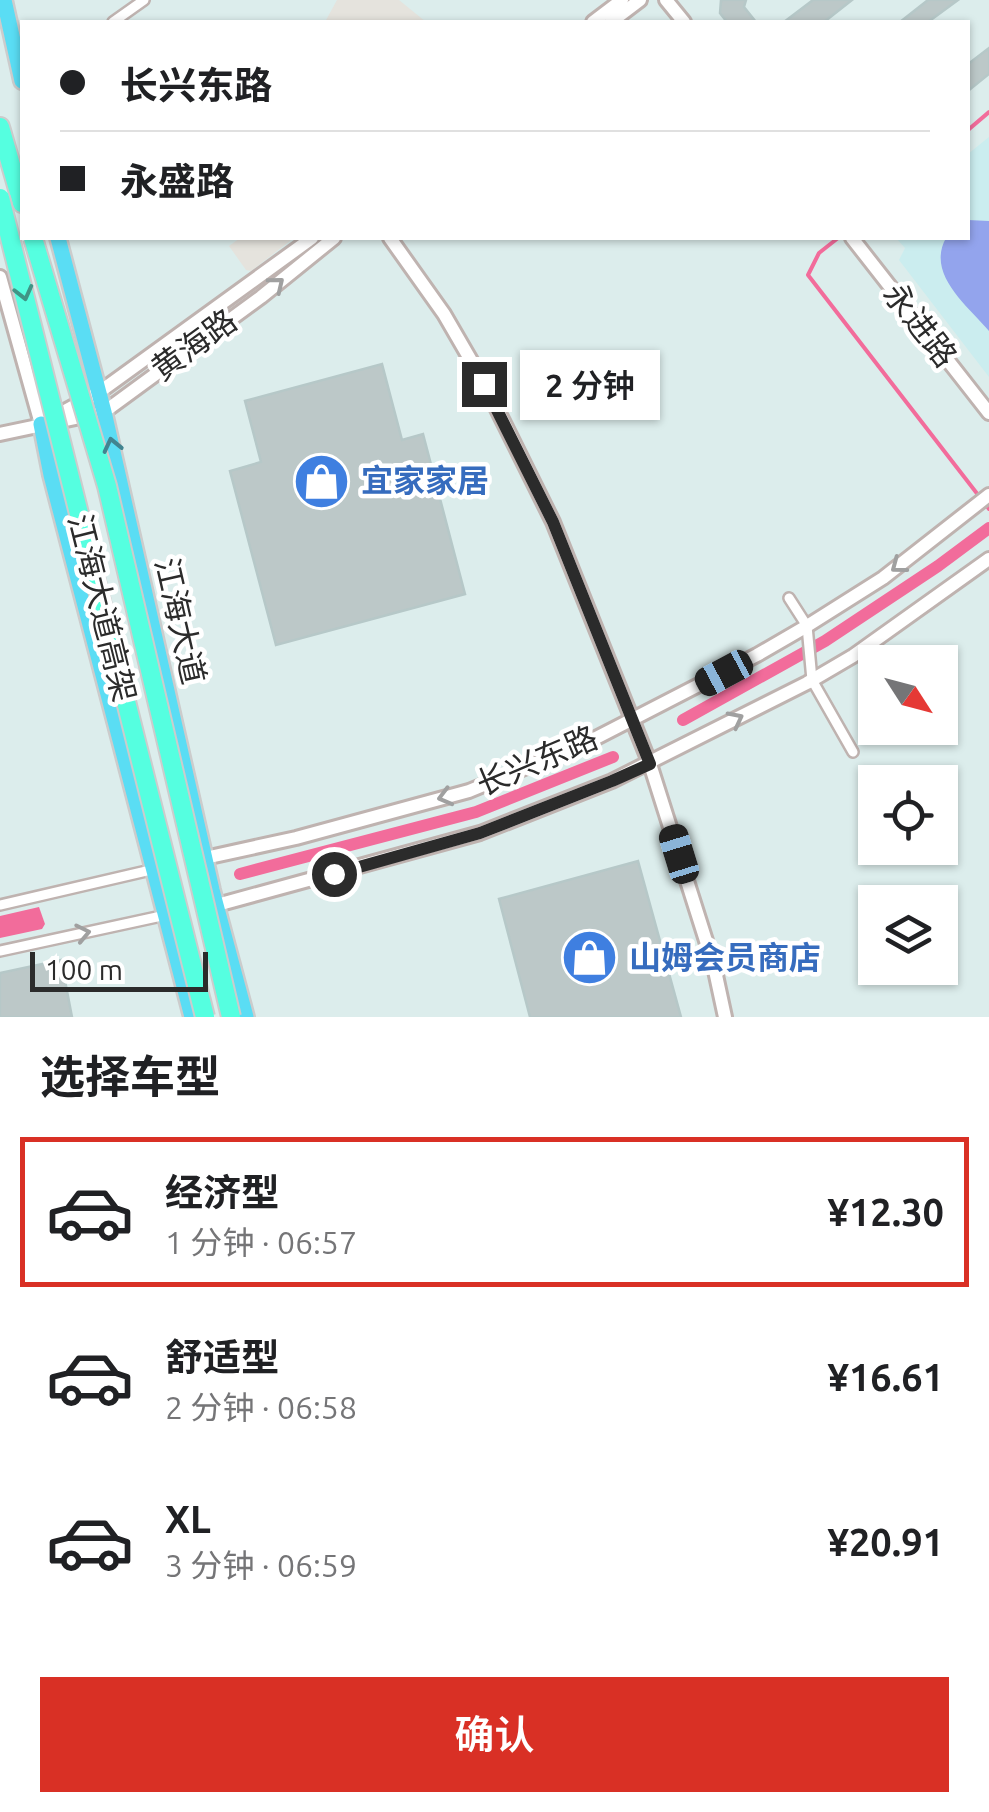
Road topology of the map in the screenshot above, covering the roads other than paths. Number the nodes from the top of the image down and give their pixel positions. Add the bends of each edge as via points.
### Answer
1 (4, 0) edge
2 (144, 0) edge
3 (622, 0) edge
4 (640, 0) edge
5 (666, 0) edge
6 (117, 20) edge
7 (596, 20) edge
8 (615, 20) edge
9 (682, 20) edge
10 (20, 66) edge
11 (0, 115) edge
12 (0, 129) edge
13 (20, 197) edge
14 (1, 205) edge
15 (34, 240) edge
16 (59, 240) edge
17 (309, 240) edge
18 (332, 240) edge
19 (391, 240) edge
20 (854, 241) edge
21 (0, 277) edge
22 (98, 392) junction
23 (104, 412) junction
24 (989, 412) edge
25 (41, 424) junction
26 (0, 434) edge
27 (989, 495) edge
28 (989, 559) edge
29 (790, 598) dead end
30 (807, 626) junction
31 (812, 680) junction
32 (632, 719) junction
33 (853, 752) dead end
34 (650, 764) junction
35 (205, 858) junction
36 (155, 869) junction
37 (0, 905) edge
38 (216, 906) junction
39 (166, 916) junction
40 (0, 951) edge
41 (192, 1017) edge
42 (205, 1017) edge
43 (231, 1017) edge
44 (246, 1017) edge
45 (725, 1017) edge

1 - 10 main road
2 - 6 street
3 - 7 street
4 - 8 street
5 - 9 street
11 - 12 highway
12 - 13 highway
14 -> 42 highway, 江海大道高架, bridge
15 - 43 highway, 江海大道高架, bridge via 106,486
16 - 22 main road, 江海大道
17 - 22 street, 黄海路
23 -> 18 street, 黄海路
19 - 32 street via 444,314 500,416 553,522
20 - 24 street, 永进路
21 - 25 street
22 - 23 main road, 江海大道
22 - 25 street, 黄海路
23 - 25 street, 黄海路
35 -> 23 main road, 江海大道
25 - 26 street, 黄海路
25 - 36 main road
27 -> 30 street, 长兴东路 via 883,578
28 - 31 street, 长兴东路
29 - 30 street
30 - 31 street
30 - 32 street, 长兴东路
31 - 33 street
34 -> 31 street, 长兴东路
32 - 34 street
32 -> 35 street, 长兴东路 via 469,791
34 - 38 street, 长兴东路 via 480,833
34 - 45 street
35 - 38 main road, 江海大道
36 - 37 street
36 - 39 main road
38 - 44 main road, 江海大道
40 -> 39 street
39 - 41 main road

